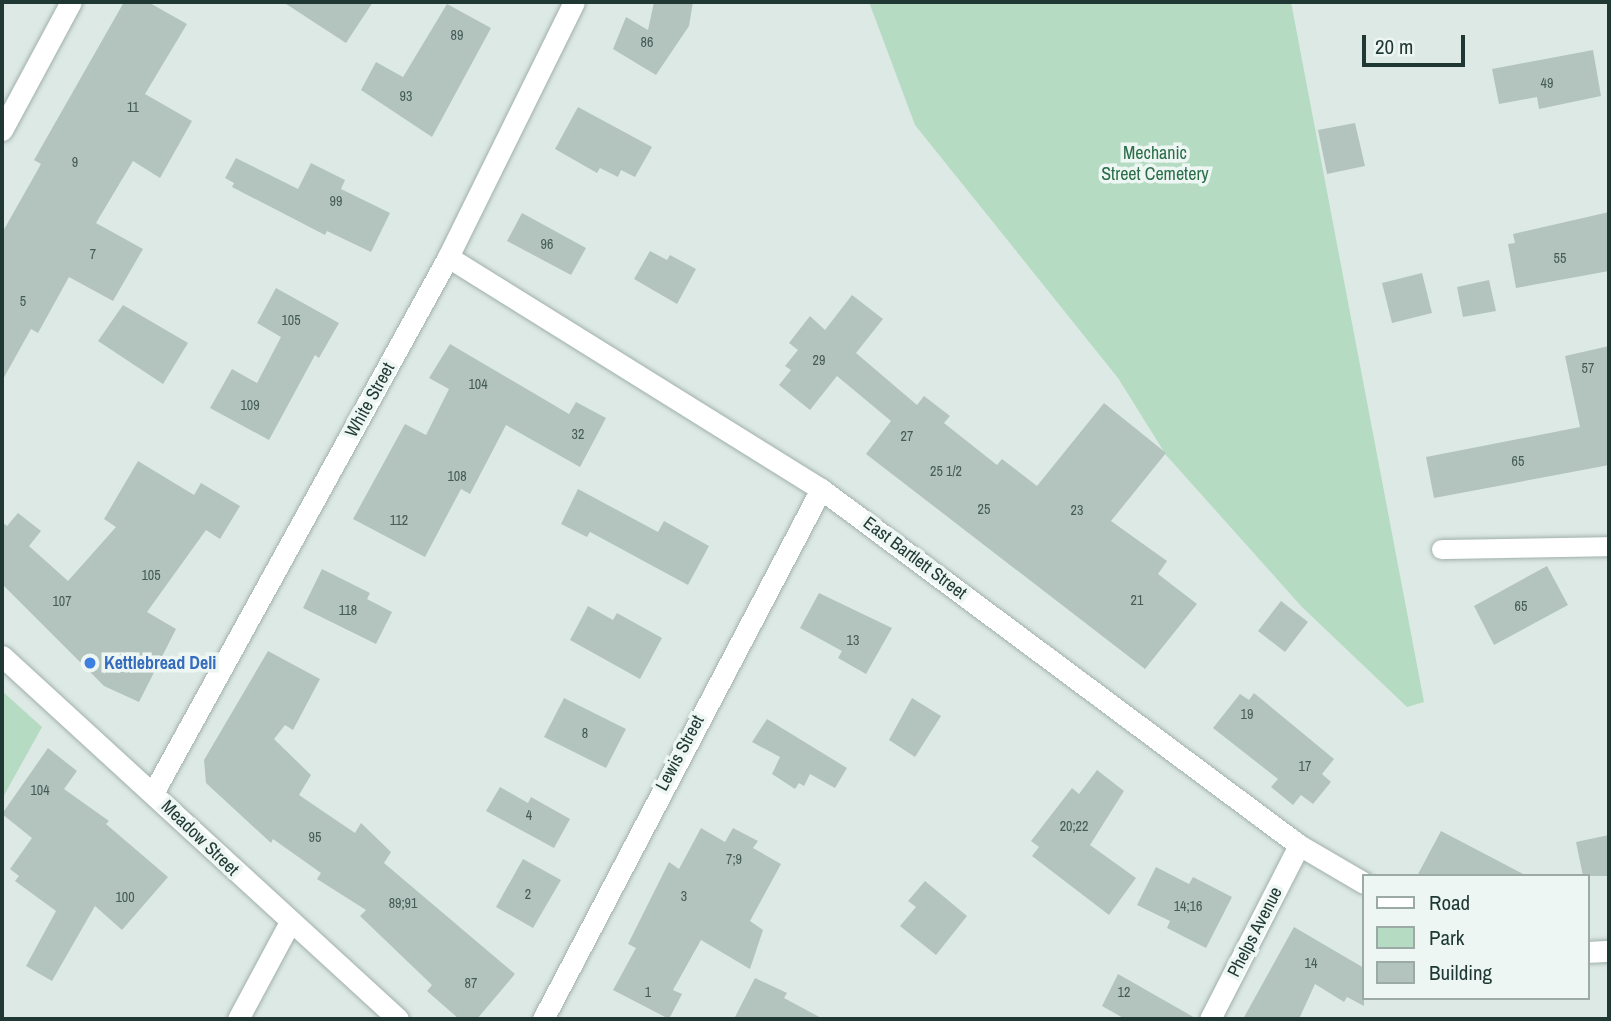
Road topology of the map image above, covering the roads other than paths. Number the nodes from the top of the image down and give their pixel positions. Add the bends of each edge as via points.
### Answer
1 (71, 2) edge
2 (574, 2) edge
3 (2, 130) edge
4 (449, 257) junction
5 (821, 489) junction
6 (1609, 546) edge
7 (1441, 550) dead end
8 (2, 656) edge
9 (153, 793) junction
10 (1299, 845) junction
11 (1362, 882) edge
12 (289, 924) junction
13 (1609, 951) edge
14 (1590, 952) edge
15 (238, 1019) edge
16 (398, 1019) edge
17 (543, 1019) edge
18 (1210, 1019) edge

1 - 3 street
2 - 4 street, White Street
4 - 5 street, East Bartlett Street
4 - 9 street, White Street
5 - 10 street, East Bartlett Street
5 - 17 street, Lewis Street
6 - 7 lane
8 - 9 street, Meadow Street
9 - 12 street, Meadow Street
10 - 11 street, East Bartlett Street
10 - 18 street, Phelps Avenue
12 - 15 street
12 - 16 street, Meadow Street
13 - 14 street

